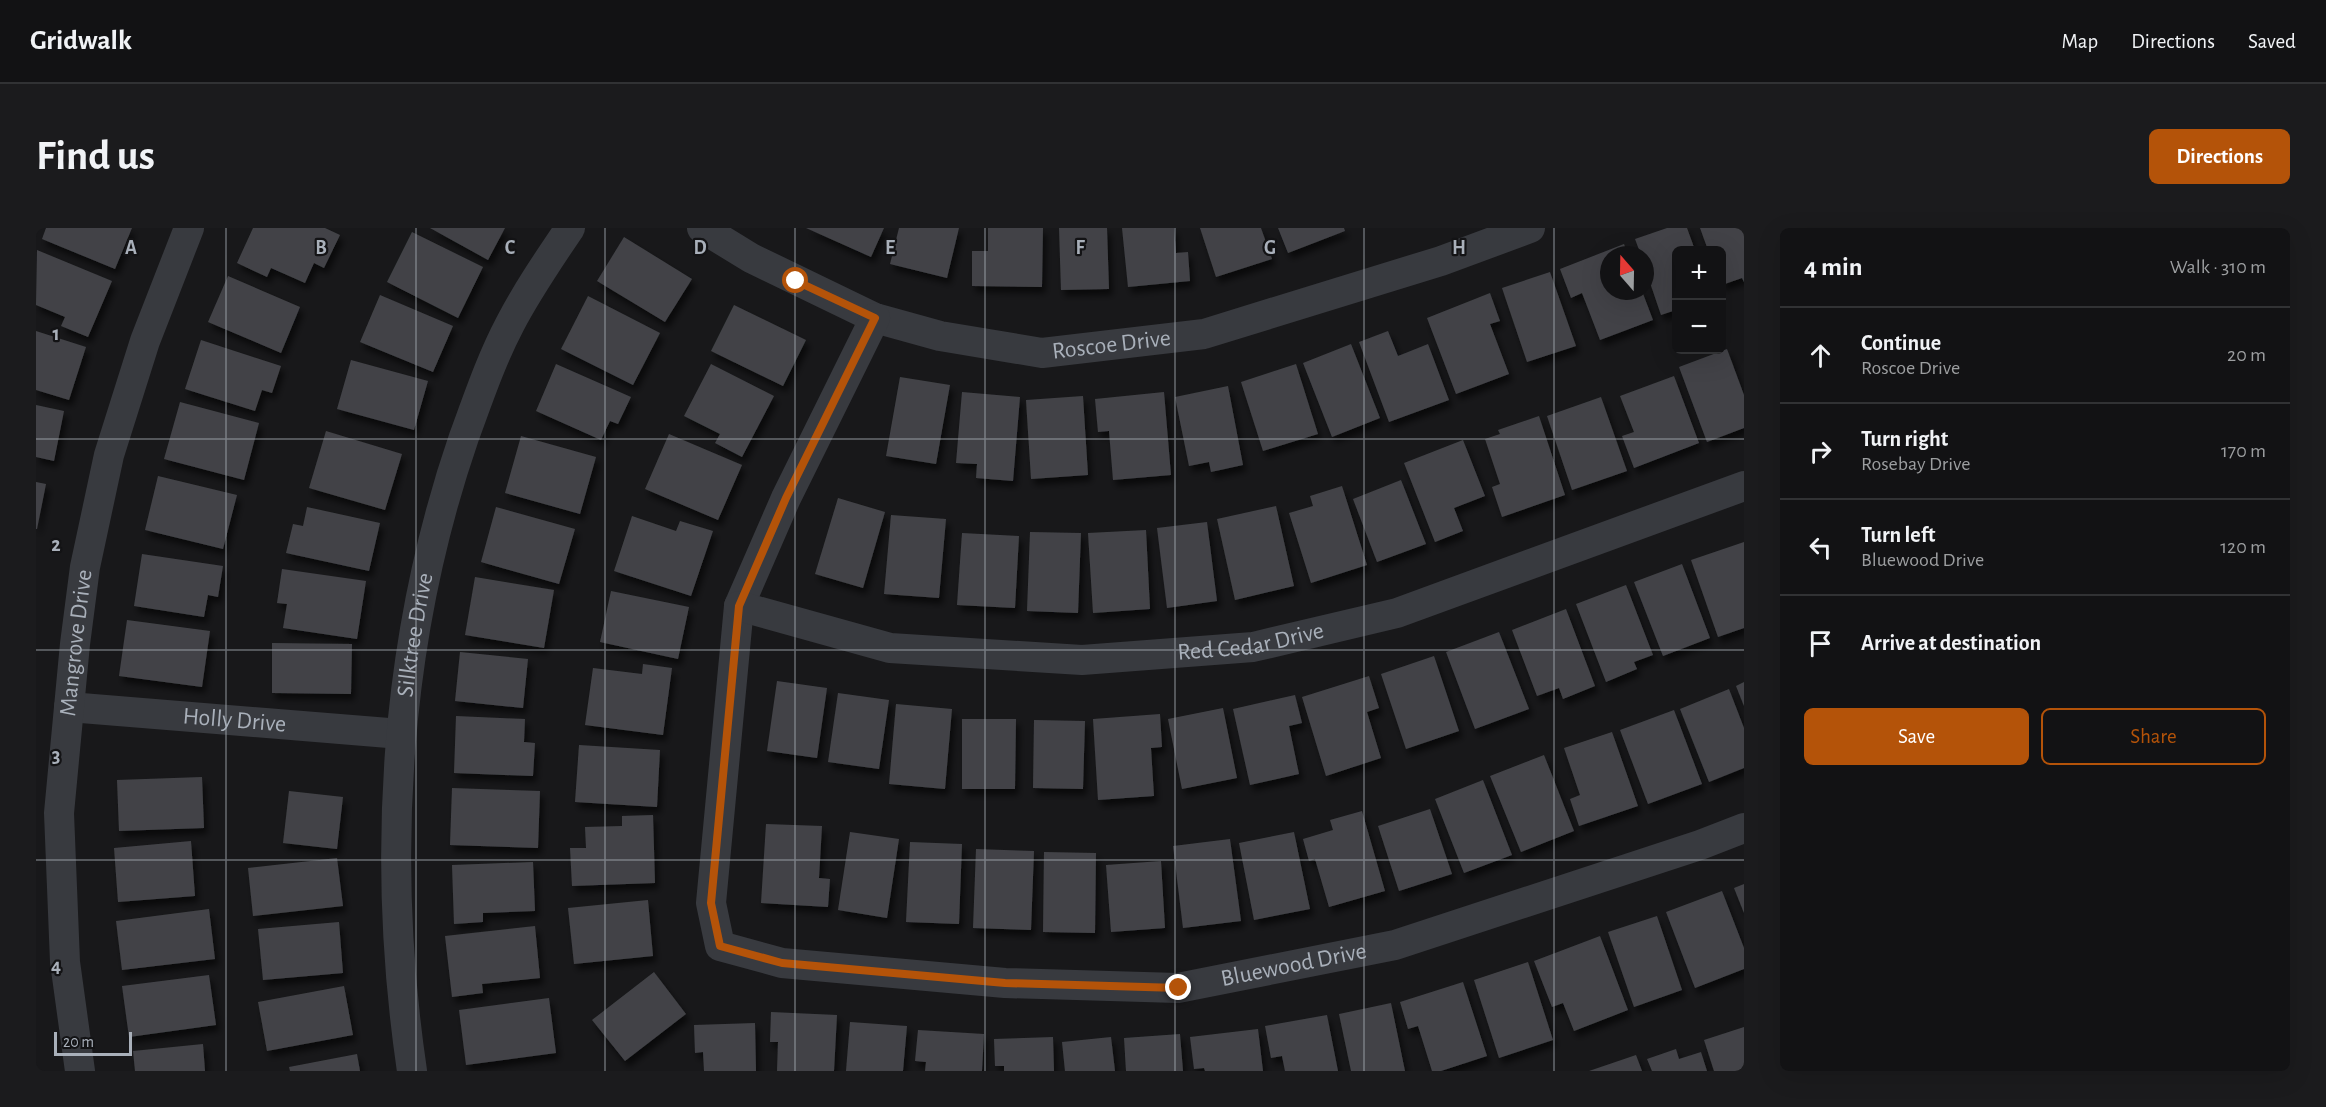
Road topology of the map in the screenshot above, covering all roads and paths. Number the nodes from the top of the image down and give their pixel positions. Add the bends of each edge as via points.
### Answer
1 (189, 228) edge
2 (570, 228) edge
3 (702, 228) edge
4 (1530, 228) edge
5 (875, 318) junction
6 (1744, 486) edge
7 (739, 606) junction
8 (69, 707) junction
9 (401, 734) junction
10 (1744, 828) edge
11 (80, 1071) edge
12 (412, 1071) edge

1 - 8 street, Mangrove Drive via 145,341 108,455 85,567
2 - 9 street, Silktree Drive via 509,324 453,471 419,601
3 - 5 street, Roscoe Drive via 751,258
4 - 5 street, Roscoe Drive via 1441,261 1204,334 1042,353 940,336
5 - 7 street via 786,498
6 - 7 street, Red Cedar Drive via 1397,613 1253,647 1082,660 890,648
7 - 10 street, Bluewood Drive via 711,903 720,946 782,963 1005,983 1179,988 1395,945
8 - 9 street, Holly Drive
8 - 11 street, Mangrove Drive via 59,813 65,962
9 - 12 street, Silktree Drive via 397,924

